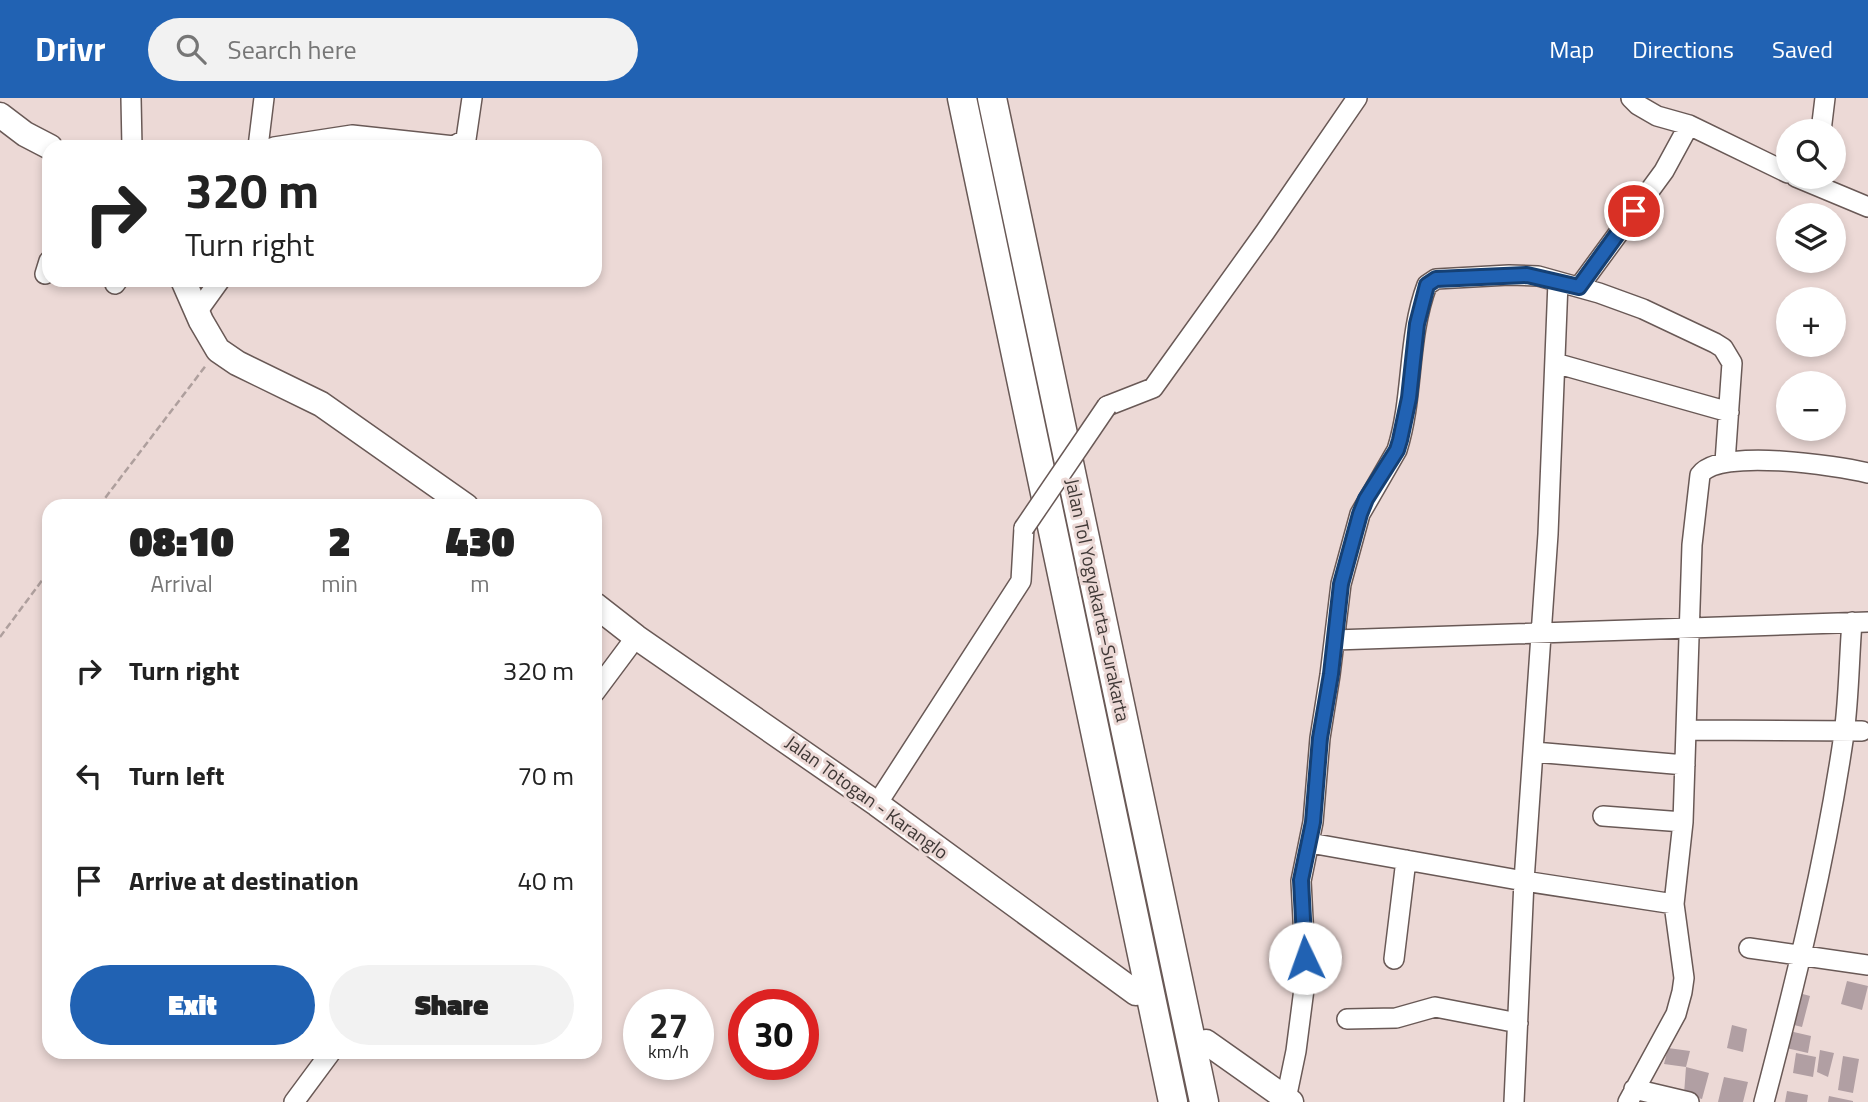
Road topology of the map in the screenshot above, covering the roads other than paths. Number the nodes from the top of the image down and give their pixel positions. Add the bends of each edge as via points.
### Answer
1 (131, 98) edge
2 (264, 98) edge
3 (472, 98) edge
4 (962, 98) edge
5 (992, 98) edge
6 (1357, 98) edge
7 (1631, 98) edge
8 (1825, 98) edge
9 (2, 119) edge
10 (1822, 119) edge
11 (1689, 125) junction
12 (132, 140) edge
13 (259, 140) edge
14 (320, 140) edge
15 (398, 140) edge
16 (464, 140) edge
17 (42, 143) edge
18 (1776, 167) edge
19 (1831, 189) edge
20 (1868, 207) edge
21 (1558, 282) junction
22 (186, 287) edge
23 (218, 287) edge
24 (1579, 287) junction
25 (207, 331) junction
26 (1555, 363) junction
27 (1729, 412) junction
28 (1725, 462) junction
29 (1868, 473) edge
30 (456, 499) edge
31 (602, 610) edge
32 (1860, 622) edge
33 (1688, 628) junction
34 (1541, 633) junction
35 (636, 637) junction
36 (1335, 640) junction
37 (602, 683) edge
38 (1686, 730) junction
39 (1853, 731) junction
40 (1534, 752) junction
41 (1685, 765) junction
42 (877, 804) junction
43 (1603, 816) dead end
44 (1683, 822) junction
45 (1310, 843) junction
46 (1406, 860) junction
47 (1524, 881) junction
48 (1674, 904) junction
49 (1749, 948) dead end
50 (1803, 954) junction
51 (1394, 959) dead end
52 (1868, 965) edge
53 (1136, 993) dead end
54 (1347, 1019) dead end
55 (1518, 1023) junction
56 (1206, 1042) dead end
57 (326, 1059) edge
58 (1631, 1096) edge
59 (1288, 1100) edge
60 (294, 1102) edge
61 (1173, 1102) edge
62 (1204, 1102) edge
63 (1514, 1102) edge
64 (1689, 1102) edge
65 (1764, 1102) edge

1 - 12 street
2 - 13 street
3 - 16 street
4 - 61 highway, Jalan Tol Yogyakarta–Surakarta
5 - 62 highway, Jalan Tol Yogyakarta–Surakarta
6 - 42 street, bridge via 1153,388 1107,406 1024,528 1021,582
7 - 11 street via 1657,116
8 - 10 street
9 - 17 main road
11 - 18 street
11 - 24 street via 1664,171
14 - 15 street via 352,135
19 - 20 street
21 - 24 street
21 - 26 street
21 - 36 street via 1509,275 1436,279 1427,285 1400,440 1360,514 1341,584
22 - 25 main road
23 - 25 street
24 - 27 street via 1643,309 1723,348 1732,363
25 - 30 main road via 237,363 321,404
26 - 27 street
26 - 34 street
27 - 28 street
28 - 29 street via 1803,462
28 - 33 street via 1706,467 1700,475
31 - 35 main road, Jalan Totogan - Karanglo
32 - 33 street
32 - 39 street
33 - 34 street
33 - 38 street
34 - 36 street
34 - 40 street
35 - 37 street
35 - 42 main road, Jalan Totogan - Karanglo
36 - 45 street
38 - 39 street
38 - 41 street
39 - 50 street
40 - 41 street
40 - 47 street
41 - 44 street
42 - 53 main road, Jalan Totogan - Karanglo
43 - 44 street
44 - 48 street
45 - 46 street
45 - 59 street via 1301,880 1303,999
46 - 47 street
46 - 51 street
47 - 48 street
47 - 55 street
48 - 58 street via 1684,978 1681,1002
49 - 50 street
50 - 52 street
50 - 65 street
54 - 55 street via 1396,1018 1435,1007
55 - 63 street
56 - 59 main road
57 - 60 street
58 - 64 street

